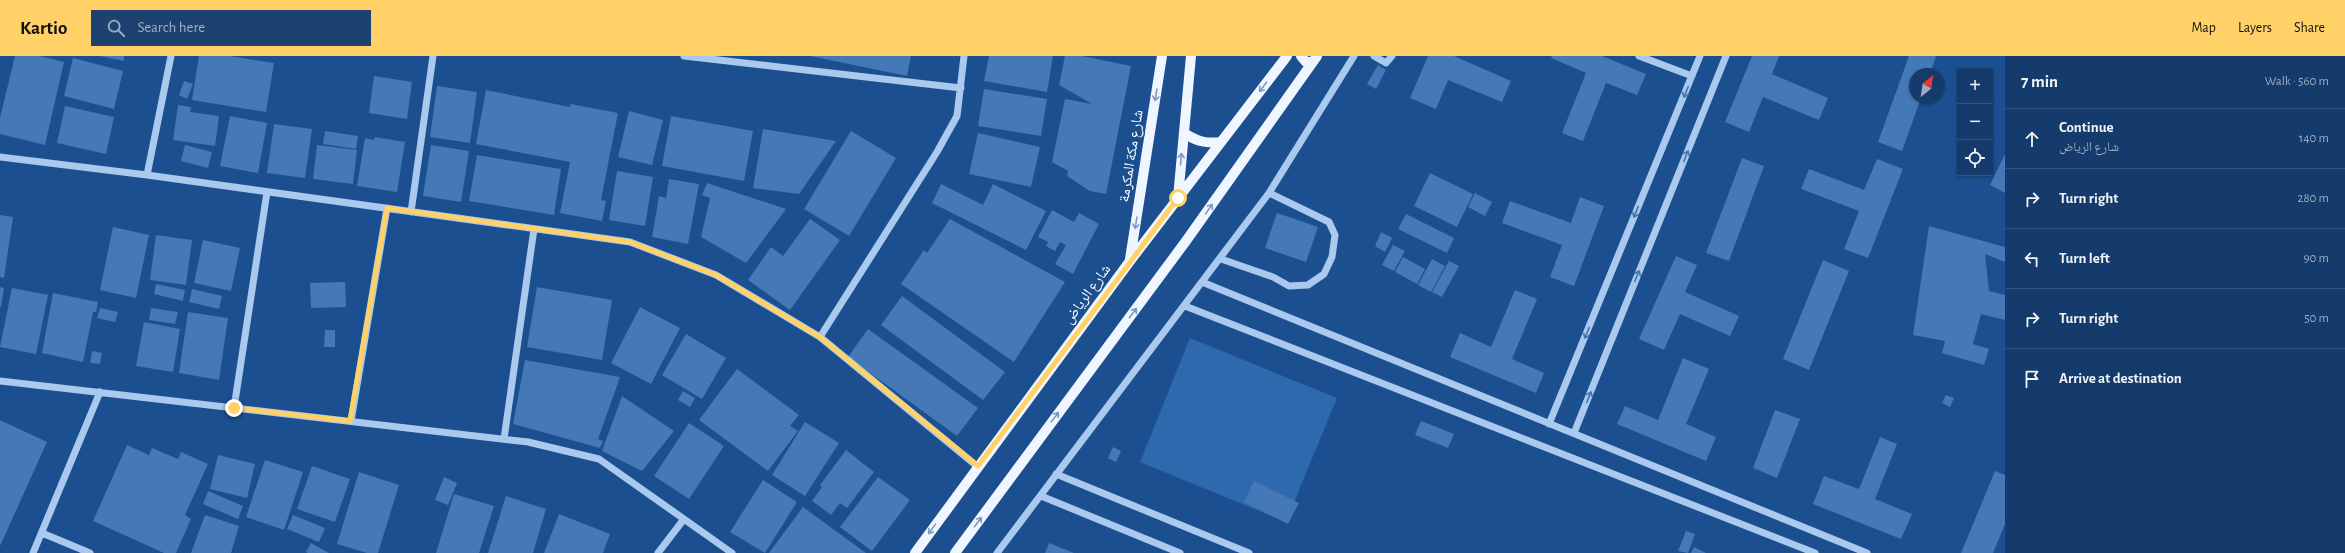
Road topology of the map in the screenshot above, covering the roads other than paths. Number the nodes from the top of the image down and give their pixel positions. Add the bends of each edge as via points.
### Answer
1 (171, 56) edge
2 (433, 56) edge
3 (684, 56) edge
4 (964, 56) edge
5 (1162, 56) edge
6 (1191, 56) edge
7 (1287, 56) edge
8 (1301, 56) edge
9 (1354, 56) edge
10 (1374, 56) edge
11 (1392, 56) edge
12 (1639, 56) edge
13 (1700, 56) edge
14 (1726, 56) edge
15 (1314, 59) edge
16 (1692, 76) junction
17 (961, 88) junction
18 (1184, 133) junction
19 (1221, 142) junction
20 (0, 157) edge
21 (147, 175) junction
22 (267, 192) junction
23 (1269, 193) junction
24 (1178, 198) junction
25 (387, 208) junction
26 (410, 212) junction
27 (534, 229) junction
28 (1221, 259) junction
29 (1130, 261) junction
30 (1202, 282) junction
31 (1185, 306) junction
32 (820, 337) junction
33 (0, 381) edge
34 (100, 392) junction
35 (234, 408) junction
36 (350, 421) junction
37 (1549, 424) junction
38 (1574, 433) junction
39 (504, 439) junction
40 (978, 466) junction
41 (1056, 474) junction
42 (1040, 496) junction
43 (684, 519) junction
44 (42, 533) junction
45 (33, 553) edge
46 (90, 553) edge
47 (658, 553) edge
48 (732, 553) edge
49 (915, 553) edge
50 (955, 553) edge
51 (997, 553) edge
52 (1180, 553) edge
53 (1249, 553) edge
54 (1815, 553) edge
55 (1867, 553) edge

1 - 21 street
2 - 26 street
3 - 17 street
4 - 17 street
5 -> 29 main road, شارع مكة المكرمة
6 - 18 main road
7 -> 19 main road, شارع الرياض
8 - 15 main road via 1306,62
9 - 23 street
10 - 11 street via 1386,63
12 - 16 street
13 - 16 street
38 -> 14 street
50 -> 15 main road via 1186,241
16 -> 37 street
17 - 32 street via 957,116 938,152
18 - 19 main road via 1201,142
24 -> 18 main road
19 - 24 main road, شارع الرياض
20 - 21 street
21 - 22 street
22 - 25 street
22 - 35 street
23 - 28 street
23 - 28 street via 1329,222 1335,235 1332,257 1324,274 1308,284 1289,286 1273,276
24 - 29 main road, شارع الرياض
25 - 26 street
25 - 36 street
26 - 27 street
27 - 32 street via 630,242 716,275
27 - 39 street
28 - 30 street
29 - 40 main road, شارع الرياض
30 - 31 street
30 - 37 street
31 - 41 street
31 - 54 street
32 - 40 street
33 - 34 street
34 - 35 street
34 - 44 street
35 - 36 street
36 - 39 street
37 - 38 street
38 - 55 street
39 - 43 street via 528,442 599,459
40 -> 49 main road, شارع الرياض
41 - 42 street
41 - 53 street
42 - 51 street
42 - 52 street
43 - 47 street
43 - 48 street
44 - 45 street
44 - 46 street

